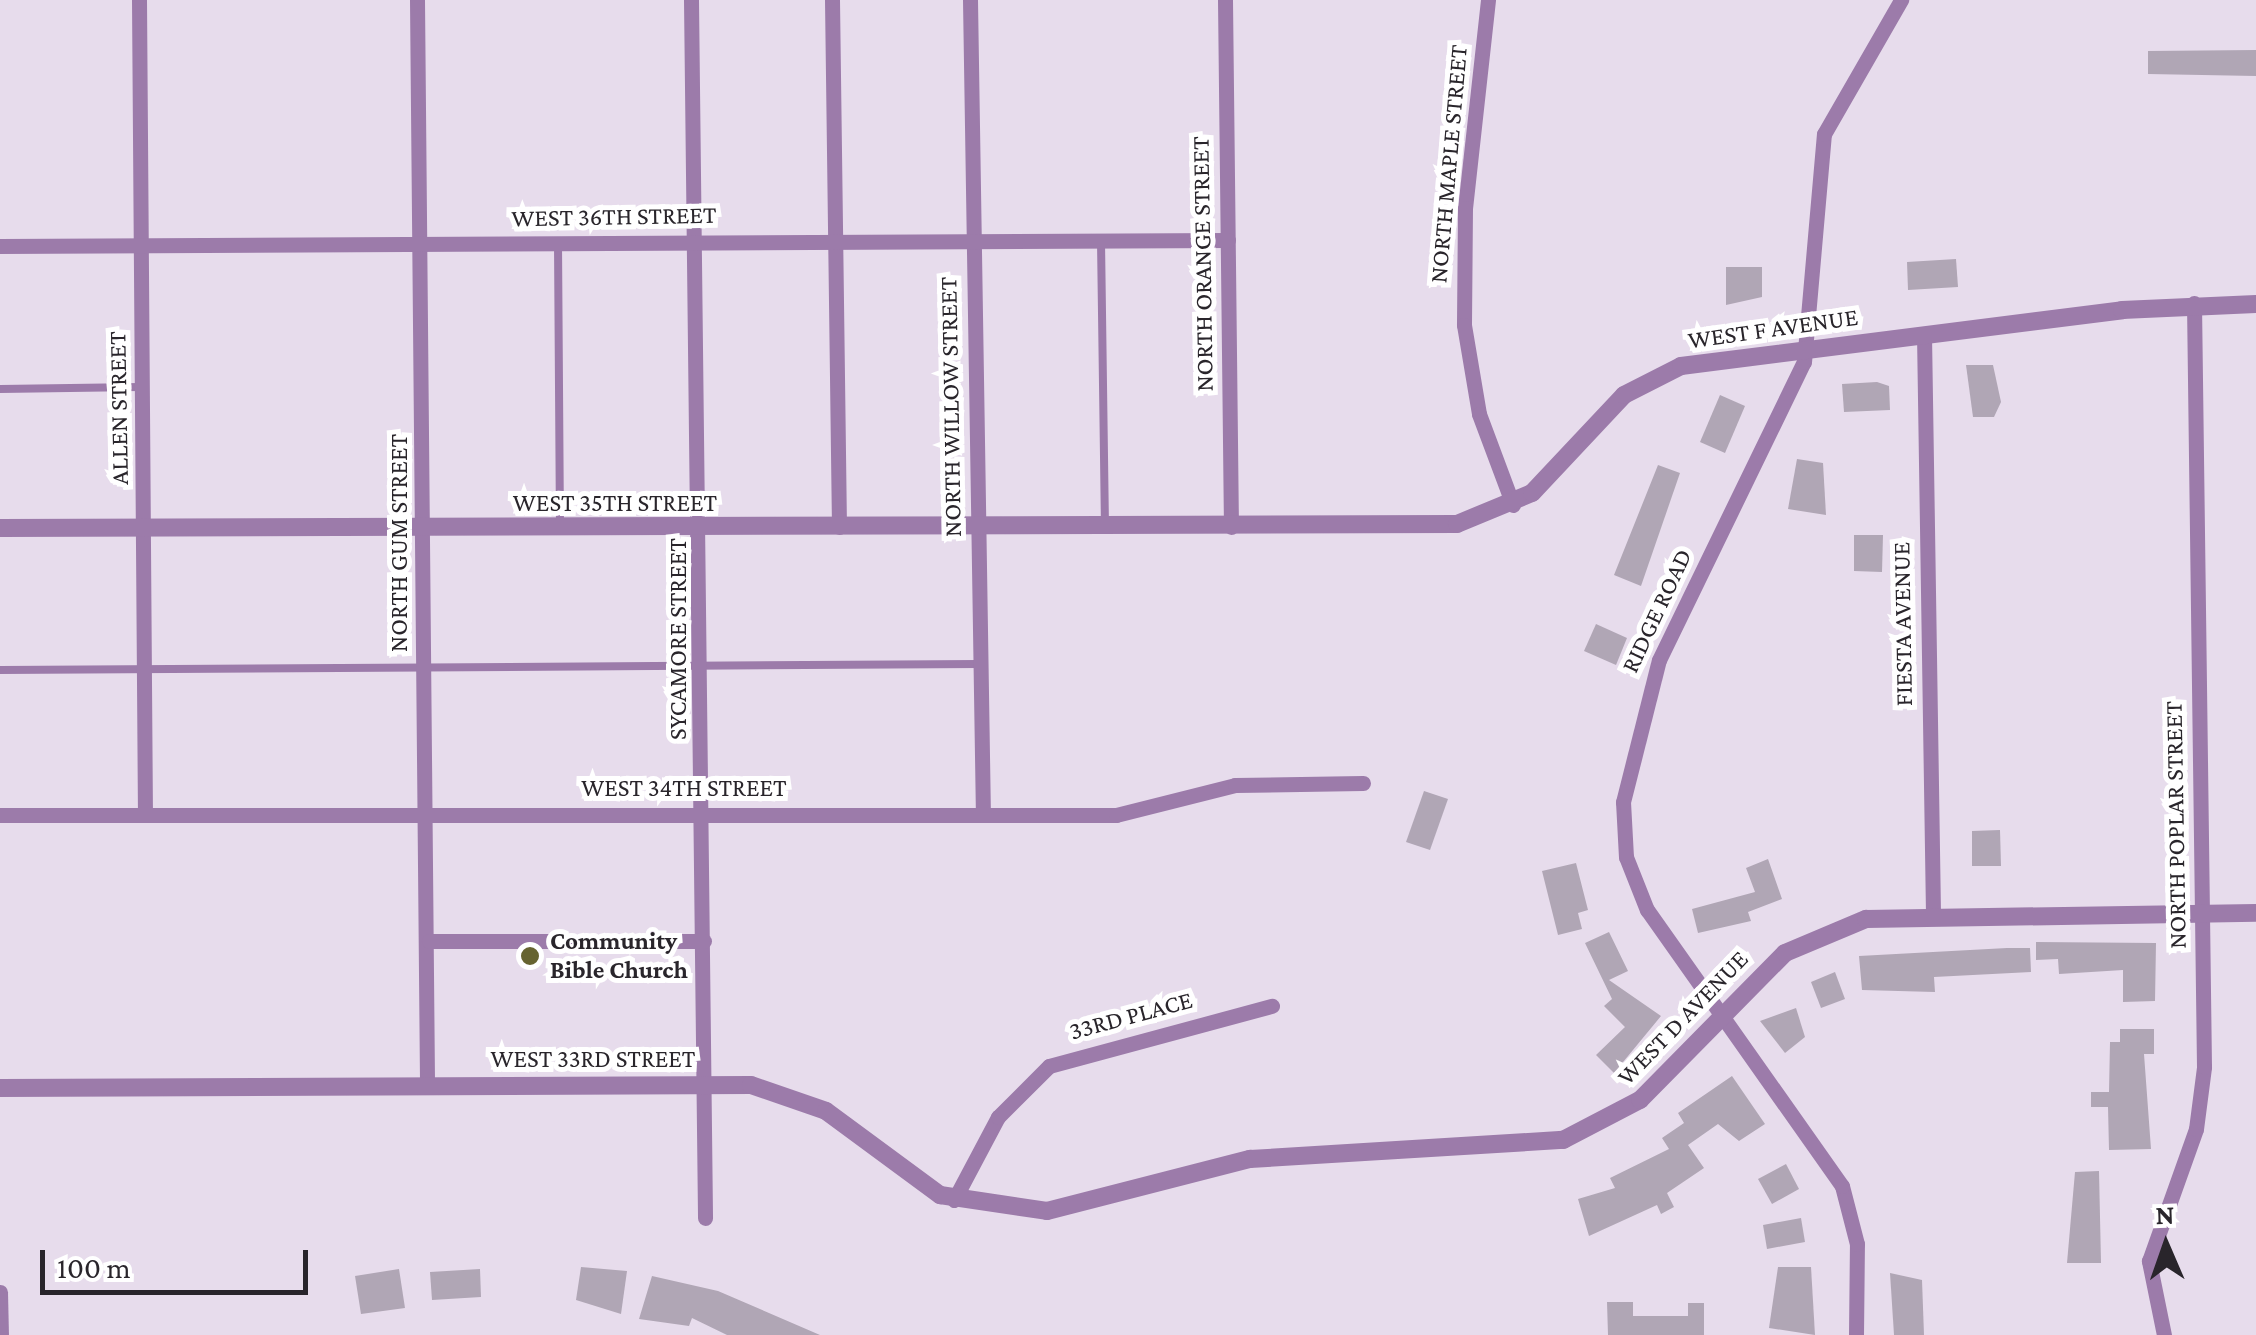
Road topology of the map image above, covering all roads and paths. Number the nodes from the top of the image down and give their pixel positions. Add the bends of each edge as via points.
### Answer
1 (139, 0) edge
2 (417, 0) edge
3 (691, 0) edge
4 (832, 0) edge
5 (970, 0) edge
6 (1226, 0) edge
7 (1488, 0) edge
8 (1901, 0) edge
9 (972, 238) junction
10 (1101, 240) junction
11 (1228, 240) junction
12 (694, 241) junction
13 (835, 241) junction
14 (419, 243) junction
15 (558, 243) junction
16 (141, 244) junction
17 (0, 246) edge
18 (2194, 303) junction
19 (2256, 304) edge
20 (1924, 334) junction
21 (1806, 346) junction
22 (144, 387) junction
23 (0, 389) edge
24 (1513, 505) junction
25 (838, 527) junction
26 (978, 527) junction
27 (1105, 527) junction
28 (1230, 527) junction
29 (0, 528) edge
30 (145, 528) junction
31 (425, 528) junction
32 (560, 528) junction
33 (702, 528) junction
34 (979, 664) junction
35 (425, 666) junction
36 (705, 667) junction
37 (0, 670) edge
38 (146, 670) junction
39 (1363, 783) dead end
40 (428, 813) junction
41 (702, 813) junction
42 (984, 814) junction
43 (144, 815) junction
44 (0, 816) edge
45 (2256, 912) edge
46 (2202, 913) junction
47 (1932, 914) junction
48 (429, 941) junction
49 (704, 941) junction
50 (1272, 1006) dead end
51 (1722, 1013) junction
52 (706, 1083) junction
53 (427, 1085) junction
54 (0, 1088) edge
55 (1146, 1183) joint
56 (954, 1200) junction
57 (704, 1218) dead end
58 (0, 1292) edge
59 (1, 1335) edge
60 (1856, 1335) edge
61 (2164, 1335) edge

1 - 16 street, ALLEN STREET
2 - 14 street, NORTH GUM STREET
3 - 12 street, SYCAMORE STREET
4 - 13 street
5 - 9 street, NORTH WILLOW STREET
6 - 11 street, NORTH ORANGE STREET
7 - 24 street, NORTH MAPLE STREET via 1463,305 1479,414
8 - 21 street, RIDGE ROAD via 1824,134
9 - 10 street, WEST 36TH STREET
9 - 13 street, WEST 36TH STREET
9 - 26 street, NORTH WILLOW STREET
10 - 11 street, WEST 36TH STREET
10 - 27 lane
11 - 28 street, NORTH ORANGE STREET
12 - 13 street, WEST 36TH STREET
12 - 15 street, WEST 36TH STREET
12 - 33 street, SYCAMORE STREET
13 - 25 street
14 - 15 street, WEST 36TH STREET
14 - 16 street, WEST 36TH STREET
14 - 31 street, NORTH GUM STREET
15 - 32 lane
16 - 17 street, WEST 36TH STREET
16 - 22 street, ALLEN STREET
18 - 19 street, WEST F AVENUE
18 - 20 street, WEST F AVENUE
18 - 46 street, NORTH POPLAR STREET
20 - 21 street, WEST F AVENUE
20 - 47 street, FIESTA AVENUE
21 - 24 street, WEST F AVENUE via 1656,375
21 - 51 street, RIDGE ROAD via 1654,672 1623,802 1636,887
22 - 23 lane
22 - 30 street, ALLEN STREET
24 - 28 street, WEST F AVENUE via 1457,524
25 - 26 street, WEST 35TH STREET
25 - 33 street, WEST 35TH STREET
26 - 27 street, WEST 35TH STREET
26 - 34 street, NORTH WILLOW STREET
27 - 28 street, WEST 35TH STREET
29 - 30 street, WEST 35TH STREET
30 - 31 street, WEST 35TH STREET
30 - 38 street, ALLEN STREET
31 - 32 street, WEST 35TH STREET
31 - 35 street, NORTH GUM STREET
32 - 33 street, WEST 35TH STREET
33 - 36 street, SYCAMORE STREET
34 - 36 lane
34 - 42 street, NORTH WILLOW STREET
35 - 36 lane
35 - 38 lane
35 - 40 street, NORTH GUM STREET
36 - 41 street, SYCAMORE STREET
37 - 38 lane
38 - 43 street, ALLEN STREET
39 - 42 street, WEST 34TH STREET via 1235,785 1116,815
40 - 41 street, WEST 34TH STREET
40 - 43 street, WEST 34TH STREET
40 - 48 street, NORTH GUM STREET
41 - 42 street, WEST 34TH STREET
41 - 49 street, SYCAMORE STREET
43 - 44 street, WEST 34TH STREET
45 - 46 street, WEST D AVENUE
46 - 47 street, WEST D AVENUE
46 - 61 street, NORTH POPLAR STREET via 2202,1101 2149,1260
47 - 51 street, WEST D AVENUE via 1866,918 1812,938
48 - 49 street
48 - 53 street, NORTH GUM STREET
49 - 52 street, SYCAMORE STREET
50 - 56 street, 33RD PLACE via 1048,1066 1006,1106
51 - 55 street, WEST D AVENUE via 1640,1100 1563,1140 1250,1160
51 - 60 street, RIDGE ROAD via 1842,1186 1857,1244
52 - 53 street, WEST 33RD STREET
52 - 56 street, WEST 33RD STREET via 800,1097 910,1179
52 - 57 street, SYCAMORE STREET
53 - 54 street, WEST 33RD STREET
55 - 56 street, WEST 33RD STREET via 1048,1210
58 - 59 street

